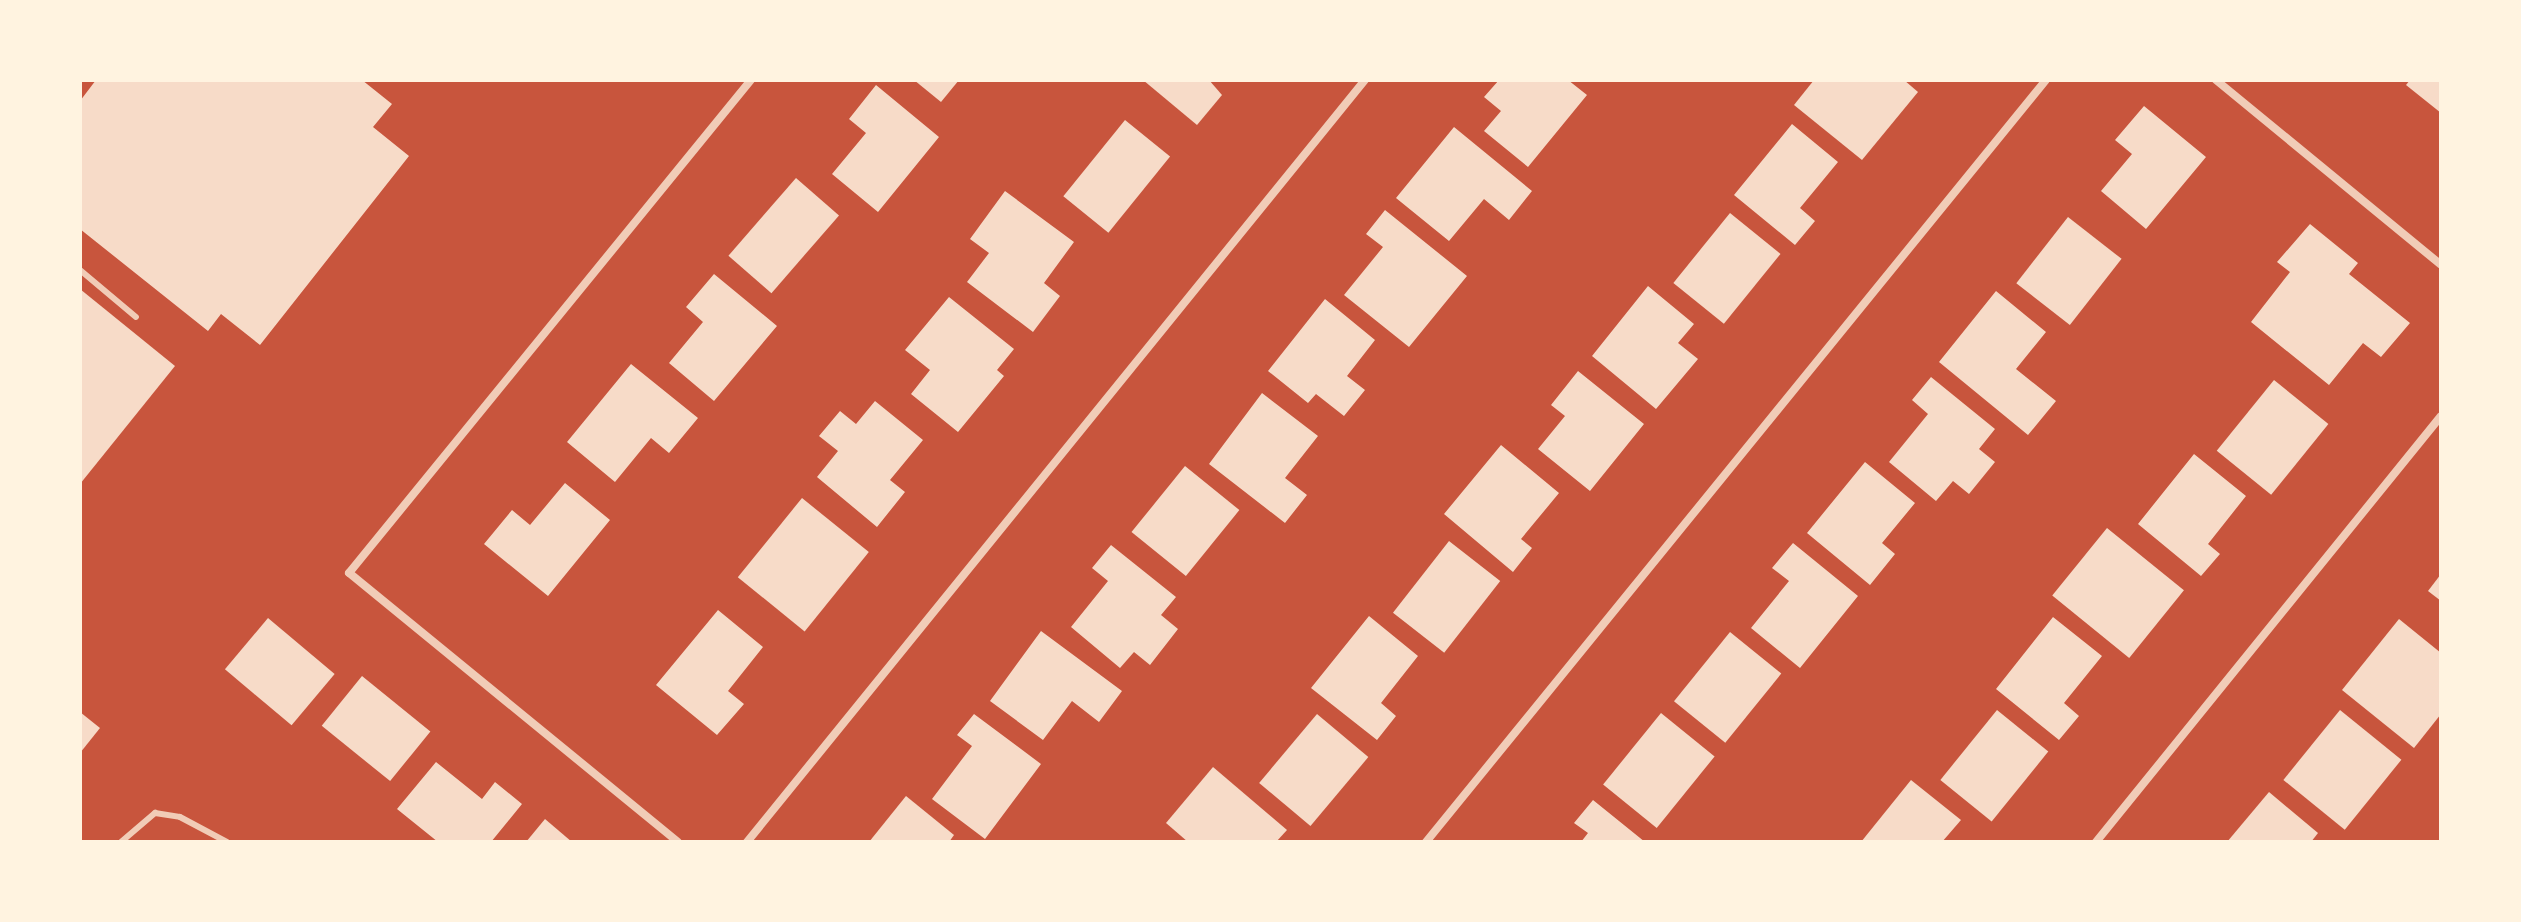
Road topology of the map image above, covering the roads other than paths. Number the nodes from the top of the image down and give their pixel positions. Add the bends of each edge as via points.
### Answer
1 (751, 80) edge
2 (1365, 80) edge
3 (2046, 80) edge
4 (2216, 80) edge
5 (2441, 265) edge
6 (80, 270) edge
7 (136, 317) dead end
8 (2441, 416) edge
9 (121, 842) edge
10 (227, 842) edge
11 (678, 842) edge
12 (747, 842) edge
13 (1426, 842) edge
14 (2096, 842) edge

1 - 11 street via 349,573
2 - 12 street
3 - 13 street
4 - 5 street
6 - 7 lane
8 - 14 street
9 - 10 lane via 155,813 180,817

